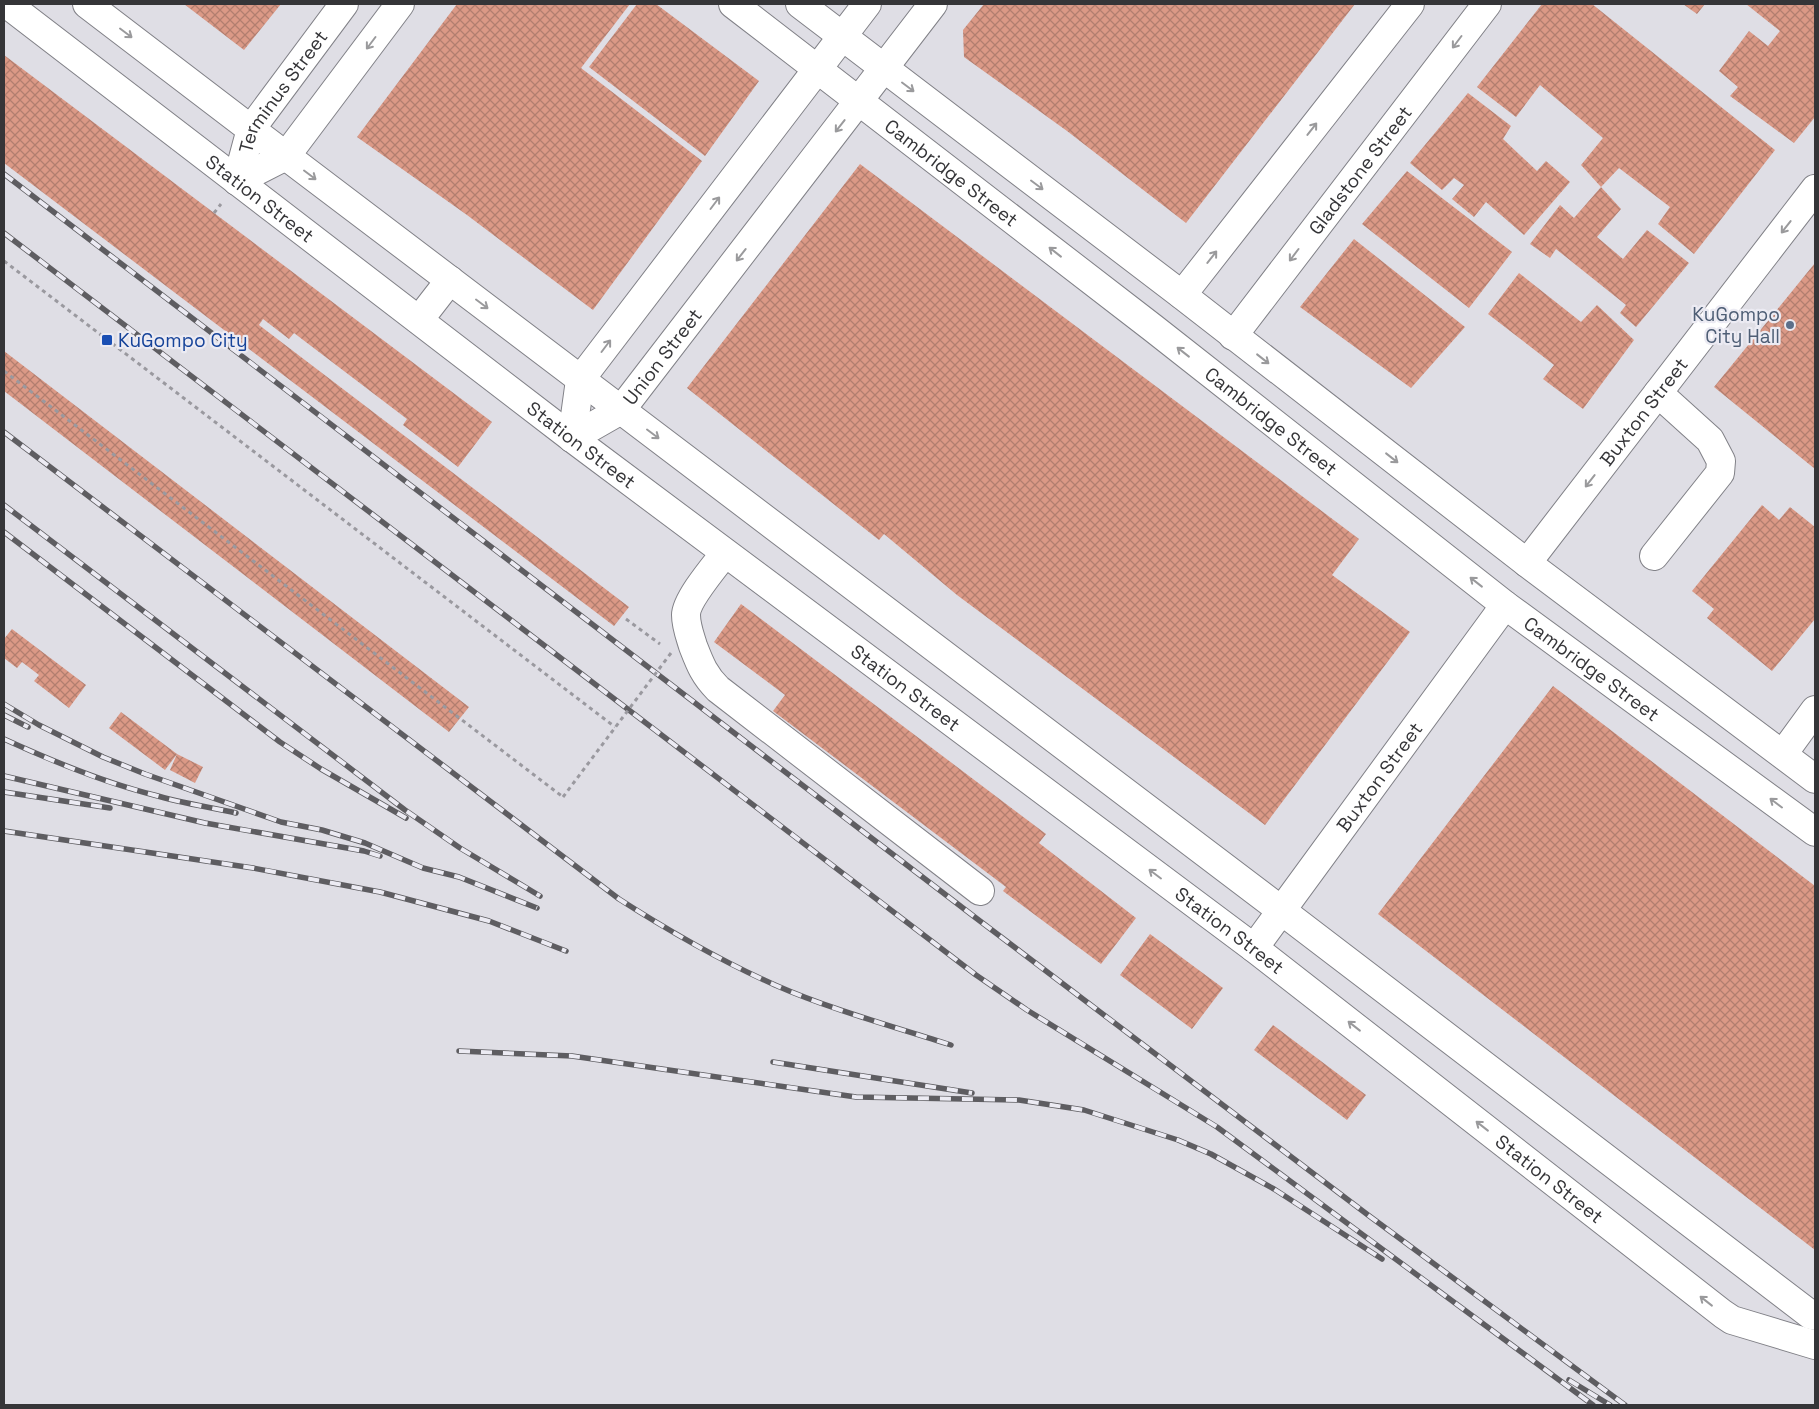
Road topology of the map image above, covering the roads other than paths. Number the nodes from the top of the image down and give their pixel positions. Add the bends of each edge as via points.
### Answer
1 (7, 4) edge
2 (87, 4) edge
3 (344, 4) edge
4 (400, 4) edge
5 (732, 4) edge
6 (800, 4) edge
7 (867, 4) edge
8 (934, 4) edge
9 (1410, 4) edge
10 (1487, 4) edge
11 (843, 36) junction
12 (884, 68) junction
13 (817, 69) junction
14 (859, 101) junction
15 (251, 129) junction
16 (286, 156) junction
17 (238, 181) junction
18 (1815, 189) edge
19 (450, 280) junction
20 (1182, 295) junction
21 (419, 320) junction
22 (1232, 336) junction
23 (580, 380) junction
24 (1658, 393) junction
25 (621, 410) junction
26 (572, 438) junction
27 (725, 552) junction
28 (1654, 556) dead end
29 (1527, 563) junction
30 (1506, 605) junction
31 (1815, 710) edge
32 (1783, 754) junction
33 (1815, 779) edge
34 (1815, 832) edge
35 (980, 891) dead end
36 (1282, 911) junction
37 (1254, 948) junction
38 (1760, 1275) junction
39 (1815, 1316) edge
40 (1742, 1323) junction
41 (1815, 1345) edge

1 - 17 street, Station Street
2 -> 15 street
3 - 15 street, Terminus Street
4 -> 16 street, Terminus Street
5 - 13 street, Cambridge Street
6 - 11 street
7 - 11 street
8 - 12 street, Union Street
20 -> 9 street
10 -> 22 street, Gladstone Street
11 - 12 street
11 - 13 street
12 - 14 street, Union Street
12 -> 20 street
13 - 14 street, Cambridge Street
23 -> 13 street
14 -> 25 street, Union Street
30 -> 14 street, Cambridge Street
15 - 16 street
15 - 17 street, Terminus Street
16 - 17 street, Terminus Street
16 -> 19 street
17 - 21 street, Station Street
18 -> 24 street, Buxton Street
19 - 21 street
19 -> 23 street
20 - 22 street
21 - 26 street, Station Street
22 -> 29 street
23 - 25 street
23 - 26 street
24 - 28 street via 1710,440 1722,460 1720,473
24 -> 29 street, Buxton Street
25 - 26 street, Union Street
25 -> 36 street
26 - 27 street, Station Street
27 - 35 street via 685,613 703,672 718,689
37 -> 27 street, Station Street
29 - 32 street
34 -> 30 street, Cambridge Street
30 - 36 street, Buxton Street
31 - 32 street
32 - 33 street
36 - 37 street, Buxton Street
36 - 38 street
40 -> 37 street, Station Street via 1723,1314
38 - 39 street
38 - 40 street via 1767,1287 1766,1306 1760,1314
40 - 41 street, Station Street

